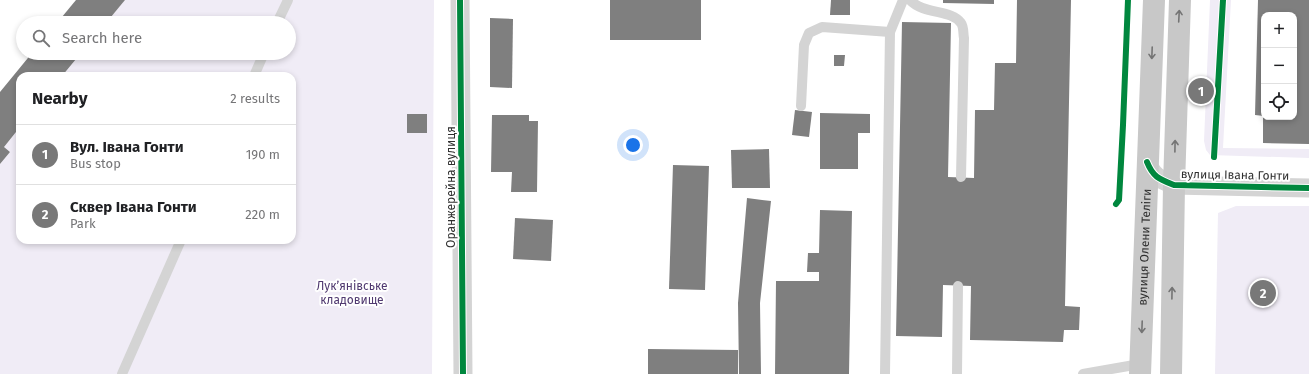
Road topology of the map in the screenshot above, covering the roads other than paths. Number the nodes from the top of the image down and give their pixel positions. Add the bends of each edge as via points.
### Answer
1 (288, 0) edge
2 (460, 0) edge
3 (903, 0) edge
4 (910, 0) edge
5 (1154, 0) edge
6 (1180, 0) edge
7 (281, 16) edge
8 (890, 32) junction
9 (261, 60) edge
10 (256, 72) edge
11 (801, 106) dead end
12 (1147, 162) junction
13 (960, 177) dead end
14 (1174, 185) junction
15 (1309, 188) edge
16 (179, 244) edge
17 (958, 286) dead end
18 (1140, 369) edge
19 (122, 374) edge
20 (463, 374) edge
21 (884, 374) edge
22 (957, 374) edge
23 (1083, 374) edge
24 (1171, 374) edge

1 - 7 lane
2 - 20 street, Оранжерейна вулиця
3 - 8 lane
4 - 13 lane via 914,5 930,11 954,16 962,24 964,38
5 -> 12 main road, вулиця Олени Теліги
14 -> 6 main road
8 - 11 lane via 822,27 809,33 804,45
8 - 21 lane
9 - 10 lane
12 - 14 street, вулиця Івана Гонти via 1151,173
12 -> 18 main road, вулиця Олени Теліги
14 - 15 street, вулиця Івана Гонти
24 -> 14 main road
16 - 19 lane
17 - 22 lane
18 - 23 lane

